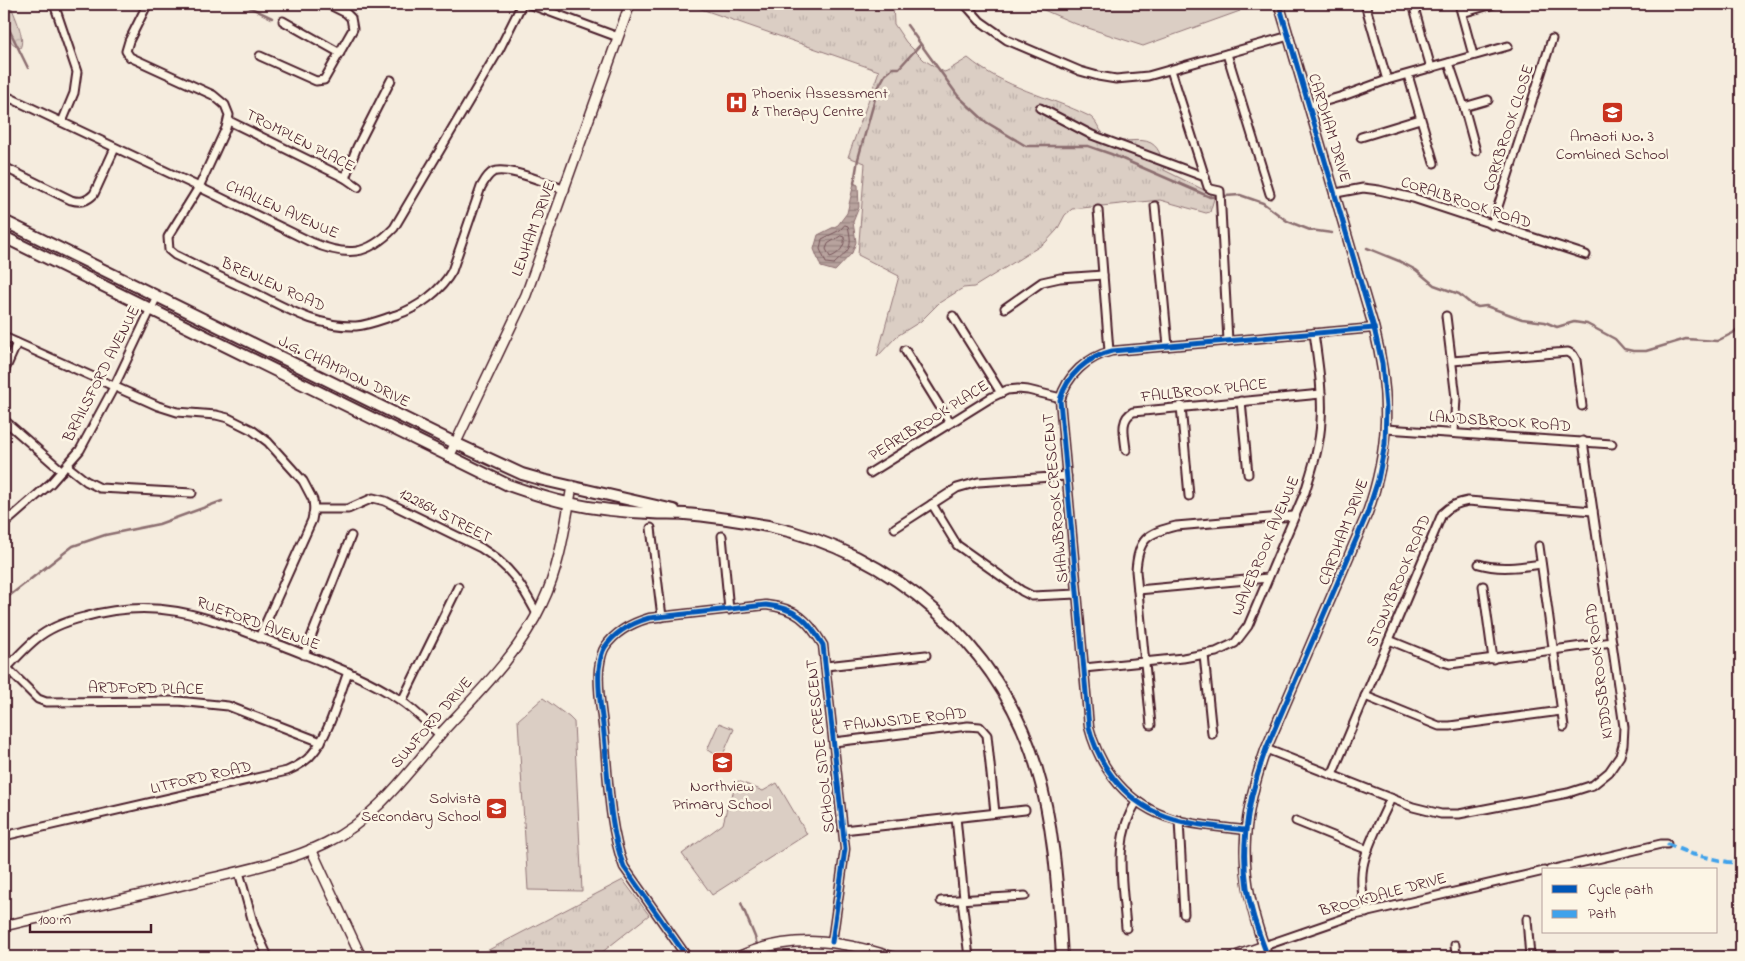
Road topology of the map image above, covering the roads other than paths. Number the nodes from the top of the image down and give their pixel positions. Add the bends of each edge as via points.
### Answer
1 (54, 4) edge
2 (328, 4) edge
3 (522, 4) edge
4 (529, 4) edge
5 (630, 4) edge
6 (965, 4) edge
7 (1279, 4) edge
8 (1365, 4) edge
9 (1413, 4) edge
10 (1459, 4) edge
11 (1493, 4) edge
12 (146, 7) dead end
13 (1462, 13) junction
14 (283, 21) dead end
15 (1289, 36) junction
16 (618, 37) junction
17 (1552, 39) dead end
18 (1508, 46) dead end
19 (340, 53) junction
20 (1227, 54) junction
21 (1473, 55) junction
22 (260, 56) dead end
23 (1449, 63) junction
24 (1431, 68) junction
25 (1171, 70) junction
26 (1408, 75) junction
27 (391, 80) dead end
28 (1386, 80) junction
29 (4, 95) edge
30 (1488, 100) dead end
31 (1309, 106) junction
32 (1464, 107) junction
33 (1040, 108) dead end
34 (1420, 119) junction
35 (229, 121) junction
36 (62, 122) junction
37 (1361, 137) dead end
38 (115, 148) junction
39 (1476, 150) dead end
40 (1434, 163) dead end
41 (4, 167) edge
42 (1205, 177) junction
43 (345, 178) junction
44 (199, 187) junction
45 (358, 187) dead end
46 (565, 190) junction
47 (1336, 193) junction
48 (1270, 194) dead end
49 (1155, 206) dead end
50 (1098, 210) dead end
51 (4, 221) edge
52 (1492, 225) junction
53 (4, 237) edge
54 (1586, 255) dead end
55 (1103, 275) junction
56 (157, 296) junction
57 (1005, 308) dead end
58 (150, 309) junction
59 (953, 316) dead end
60 (1446, 316) dead end
61 (1374, 328) junction
62 (1314, 334) junction
63 (4, 337) edge
64 (1228, 341) junction
65 (17, 343) junction
66 (1168, 346) junction
67 (905, 350) dead end
68 (1109, 351) junction
69 (1452, 361) junction
70 (4, 372) edge
71 (114, 387) junction
72 (1000, 393) junction
73 (1321, 394) junction
74 (1061, 398) junction
75 (1240, 401) junction
76 (1181, 406) junction
77 (1582, 406) dead end
78 (4, 420) edge
79 (950, 423) junction
80 (1386, 429) junction
81 (1454, 432) junction
82 (1583, 441) junction
83 (455, 443) junction
84 (1612, 444) dead end
85 (1126, 450) dead end
86 (448, 457) junction
87 (64, 469) junction
88 (870, 473) dead end
89 (1248, 474) dead end
90 (1067, 476) junction
91 (572, 486) junction
92 (192, 493) dead end
93 (1189, 496) dead end
94 (569, 504) junction
95 (932, 504) junction
96 (314, 509) junction
97 (1593, 511) junction
98 (684, 514) junction
99 (1294, 516) junction
100 (4, 524) edge
101 (651, 528) dead end
102 (895, 528) dead end
103 (351, 536) dead end
104 (722, 536) dead end
105 (1539, 546) dead end
106 (1479, 564) dead end
107 (1541, 564) junction
108 (1268, 578) junction
109 (1483, 586) dead end
110 (458, 587) dead end
111 (1138, 590) junction
112 (1077, 594) junction
113 (729, 610) junction
114 (537, 614) junction
115 (662, 617) junction
116 (259, 638) junction
117 (1389, 640) junction
118 (1612, 642) junction
119 (1553, 650) junction
120 (304, 655) junction
121 (926, 655) dead end
122 (1204, 655) junction
123 (1493, 659) junction
124 (1144, 662) junction
125 (826, 666) junction
126 (1084, 668) junction
127 (5, 670) edge
128 (348, 672) junction
129 (1365, 696) junction
130 (402, 701) junction
131 (1561, 711) junction
132 (1151, 725) dead end
133 (1564, 727) dead end
134 (1212, 734) dead end
135 (440, 735) junction
136 (321, 742) junction
137 (834, 742) junction
138 (1266, 750) junction
139 (1332, 775) junction
140 (1391, 798) junction
141 (1137, 801) junction
142 (1025, 810) dead end
143 (995, 813) junction
144 (956, 817) junction
145 (1179, 820) junction
146 (1296, 822) dead end
147 (843, 830) junction
148 (1245, 830) junction
149 (4, 836) edge
150 (1667, 844) dead end
151 (311, 849) junction
152 (1368, 850) junction
153 (1559, 868) edge
154 (1542, 871) edge
155 (239, 872) junction
156 (1025, 896) dead end
157 (963, 899) junction
158 (940, 901) dead end
159 (1366, 913) junction
160 (1184, 914) dead end
161 (1527, 919) dead end
162 (4, 926) edge
163 (1126, 928) dead end
164 (832, 942) junction
165 (1455, 945) dead end
166 (1264, 946) junction
167 (268, 957) edge
168 (361, 957) edge
169 (688, 957) edge
170 (738, 957) edge
171 (890, 957) edge
172 (969, 957) edge
173 (1062, 957) edge
174 (1232, 957) edge
175 (1268, 957) edge
176 (1456, 957) edge
177 (1530, 957) edge

1 - 36 street via 77,72 74,93
2 - 19 street via 346,13 353,24
3 - 44 street, CHALLEN AVENUE via 487,71 394,228 375,245 352,252 327,249
4 - 16 street
5 - 16 street, LENHAM DRIVE
6 - 25 street via 980,21 1007,40 1080,71 1116,79
7 - 15 street, CARDHAM DRIVE
8 - 28 street
9 - 24 street
10 - 13 street
11 - 13 street
12 - 35 street, TROMPLEN PLACE via 129,41 126,51 130,57 213,95 225,105
13 - 21 street
14 - 19 street
15 - 20 street
15 - 31 street, CARDHAM DRIVE
16 - 46 street, LENHAM DRIVE
17 - 52 street, CORKBROOK CLOSE
18 - 21 street
19 - 22 street via 321,81
20 - 25 street
20 - 48 street
21 - 23 street
23 - 24 street
23 - 32 street
24 - 26 street
25 - 42 street
26 - 28 street
26 - 34 street
27 - 43 street
28 - 31 street
29 - 36 street, CHALLEN AVENUE
30 - 32 street
31 - 47 street, CARDHAM DRIVE
32 - 39 street
33 - 42 street via 1092,135
34 - 37 street
34 - 40 street
35 - 43 street, TROMPLEN PLACE
35 - 44 street, TROMPLEN PLACE
36 - 38 street, CHALLEN AVENUE
38 - 41 street via 94,194 82,202 71,200
38 - 44 street, CHALLEN AVENUE
42 - 64 street via 1211,190 1220,191
43 - 45 street, TROMPLEN PLACE
44 - 46 street, BRENLEN ROAD via 168,237 167,245 172,253 310,320 356,326 404,312 440,288 462,247 481,187 490,174 509,171
46 - 83 street, LENHAM DRIVE via 526,295
47 - 52 street, CORALBROOK ROAD via 1364,188 1380,190
47 - 61 street, CARDHAM DRIVE
49 - 66 street
50 - 55 street
51 - 56 main road, J.G. CHAMPION DRIVE
52 - 54 street, CORALBROOK ROAD
53 - 58 main road, J.G. CHAMPION DRIVE
55 - 57 street via 1042,282
55 - 68 street
56 - 58 street, BRAILSFORD AVENUE
56 - 83 main road, J.G. CHAMPION DRIVE
58 - 71 street, BRAILSFORD AVENUE
58 - 86 main road, J.G. CHAMPION DRIVE
59 - 72 street
60 - 69 street
61 - 62 street, SHAWBROOK CRESCENT
61 - 80 street, CARDHAM DRIVE via 1384,370
62 - 64 street, SHAWBROOK CRESCENT
62 - 73 street, WAVEBROOK AVENUE
63 - 65 street
64 - 66 street, SHAWBROOK CRESCENT
65 - 70 street
65 - 71 street
66 - 68 street, SHAWBROOK CRESCENT
67 - 79 street
68 - 74 street, SHAWBROOK CRESCENT via 1079,369 1063,389
69 - 77 street via 1568,352 1576,360
69 - 81 street via 1456,398
71 - 87 street, BRAILSFORD AVENUE via 80,450
71 - 96 street via 158,406 183,413 228,418 252,430 268,442 303,481
72 - 74 street, PEARLBROOK PLACE via 1023,389
72 - 79 street, PEARLBROOK PLACE
73 - 75 street, FALLBROOK PLACE
73 - 99 street, WAVEBROOK AVENUE via 1318,446 1305,492
74 - 90 street, SHAWBROOK CRESCENT
75 - 76 street, FALLBROOK PLACE
75 - 89 street
76 - 85 street, FALLBROOK PLACE via 1128,414 1124,422
76 - 93 street
78 - 87 street
79 - 88 street, PEARLBROOK PLACE
80 - 81 street, LANDSBROOK ROAD
80 - 138 street, CARDHAM DRIVE via 1378,480 1367,514
81 - 82 street, LANDSBROOK ROAD
82 - 84 street, LANDSBROOK ROAD
82 - 97 street, KIDDSBROOK ROAD
83 - 86 street, LENHAM DRIVE
83 - 91 main road, J.G. CHAMPION DRIVE via 522,474
86 - 94 main road, J.G. CHAMPION DRIVE via 508,485
87 - 92 street via 100,488
87 - 100 street, BRAILSFORD AVENUE
90 - 95 street via 978,482 957,488
90 - 112 street, SHAWBROOK CRESCENT
91 - 94 street, SUNFORD DRIVE
91 - 98 main road, J.G. CHAMPION DRIVE
94 - 98 main road, J.G. CHAMPION DRIVE
94 - 114 street, SUNFORD DRIVE via 558,560
95 - 102 street
95 - 112 street via 957,545 1022,591 1032,596
96 - 114 street, 122864 STREET via 348,509 373,498 385,501 496,557 524,589
96 - 116 street via 308,530
97 - 117 street, STONYBROOK ROAD via 1480,502 1460,502 1449,507 1442,514
97 - 118 street, KIDDSBROOK ROAD
98 - 173 main road, J.G. CHAMPION DRIVE via 768,526 853,554 914,592 964,639 1012,707 1037,767 1049,822
99 - 108 street, WAVEBROOK AVENUE
99 - 111 street via 1157,530 1149,535 1139,550
101 - 115 street
103 - 120 street
104 - 113 street
105 - 107 street
106 - 107 street via 1505,568
107 - 119 street
108 - 111 street
108 - 122 street, WAVEBROOK AVENUE via 1242,635 1226,648
109 - 123 street
110 - 130 street
111 - 124 street
112 - 126 street, SHAWBROOK CRESCENT
113 - 115 street, SCHOOL SIDE CRESCENT
113 - 125 street, SCHOOL SIDE CRESCENT via 766,605 795,613 823,645
114 - 135 street, SUNFORD DRIVE via 508,659
115 - 169 street, SCHOOL SIDE CRESCENT via 636,622 615,636 601,656 599,683 619,855 624,867
116 - 120 street, RUEFORD AVENUE
116 - 127 street, RUEFORD AVENUE via 179,610 124,608 57,627 37,638
117 - 123 street via 1450,664
117 - 129 street, STONYBROOK ROAD
118 - 119 street
118 - 140 street, KIDDSBROOK ROAD via 1624,727 1623,745 1620,756 1608,772 1593,785 1568,793 1459,814 1441,814
119 - 123 street
119 - 131 street
120 - 128 street, RUEFORD AVENUE
121 - 125 street
122 - 124 street, WAVEBROOK AVENUE
122 - 134 street
124 - 126 street, WAVEBROOK AVENUE
124 - 132 street
125 - 137 street, SCHOOL SIDE CRESCENT
126 - 141 street, SHAWBROOK CRESCENT via 1093,741 1106,770
127 - 136 street, ARDFORD PLACE via 38,699 46,702 178,701 228,706
128 - 130 street, RUEFORD AVENUE
128 - 136 street, LITFORD ROAD
129 - 131 street via 1439,726
129 - 139 street, STONYBROOK ROAD
130 - 135 street, RUEFORD AVENUE
131 - 133 street
135 - 151 street, SUNFORD DRIVE via 369,814 338,837
136 - 149 street, LITFORD ROAD via 300,765 287,771
137 - 143 street, FAWNSIDE ROAD via 980,727 987,736
137 - 147 street, SCHOOL SIDE CRESCENT
138 - 139 street, KIDDSBROOK ROAD
138 - 148 street, CARDHAM DRIVE
139 - 140 street, KIDDSBROOK ROAD
140 - 152 street
141 - 145 street, SHAWBROOK CRESCENT
141 - 163 street via 1125,824 1120,848
142 - 143 street
143 - 144 street
144 - 147 street
144 - 157 street
145 - 148 street, SHAWBROOK CRESCENT
145 - 160 street
146 - 152 street
147 - 164 street, SCHOOL SIDE CRESCENT via 845,849
148 - 166 street, CARDHAM DRIVE via 1249,897
150 - 153 street
151 - 155 street, SUNFORD DRIVE
151 - 168 street
152 - 159 street via 1361,884
154 - 159 street, BROOKDALE DRIVE
155 - 162 street, SUNFORD DRIVE
155 - 167 street via 254,926
156 - 157 street
157 - 158 street
157 - 172 street
159 - 166 street, BROOKDALE DRIVE
161 - 177 street
164 - 170 street via 766,947
164 - 171 street
165 - 176 street
166 - 174 street, BROOKDALE DRIVE
166 - 175 street

